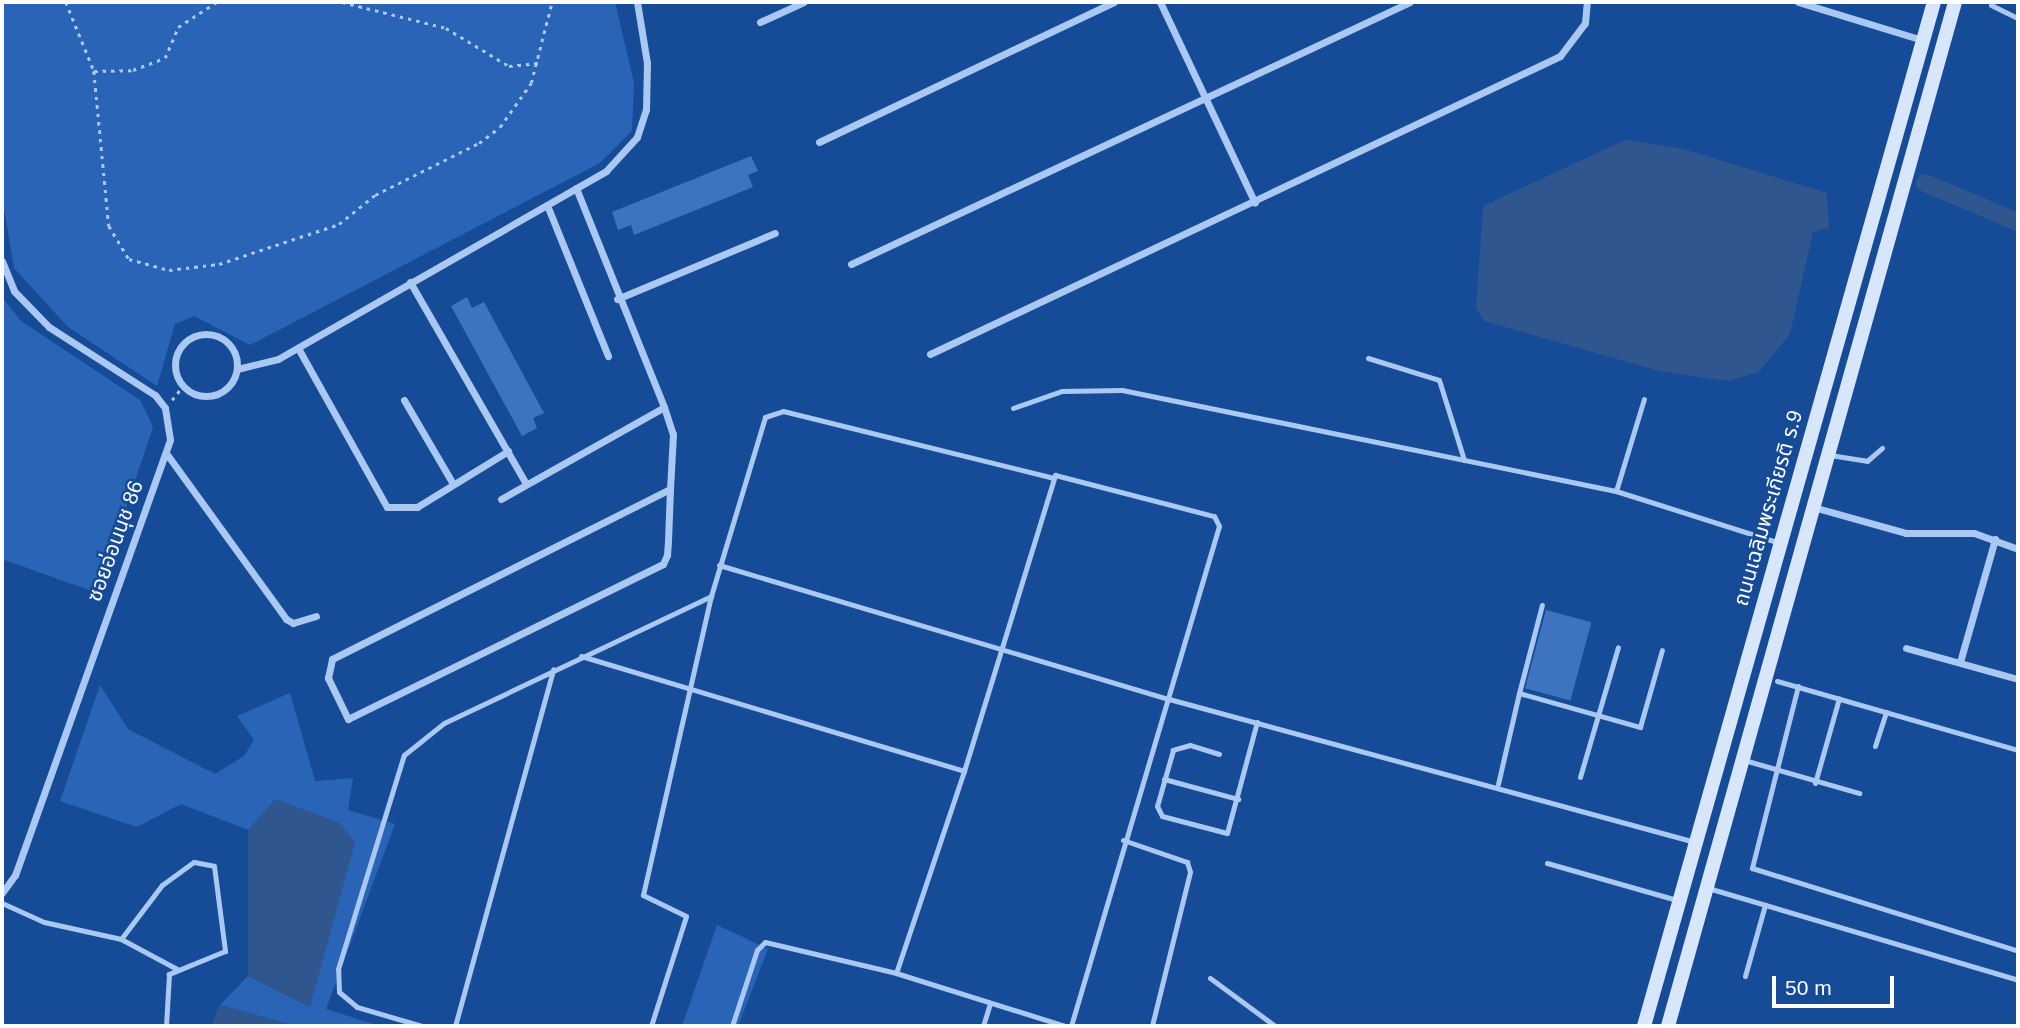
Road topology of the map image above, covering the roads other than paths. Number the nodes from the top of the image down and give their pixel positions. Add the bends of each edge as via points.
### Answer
1 (637, 2) edge
2 (804, 2) edge
3 (1114, 2) edge
4 (1160, 2) edge
5 (1410, 2) edge
6 (1587, 2) edge
7 (1798, 2) edge
8 (1934, 2) edge
9 (1955, 2) edge
10 (1990, 5) dead end
11 (2018, 18) edge
12 (760, 22) dead end
13 (1922, 40) junction
14 (1207, 99) junction
15 (819, 142) dead end
16 (576, 188) junction
17 (1255, 203) junction
18 (547, 205) junction
19 (775, 233) dead end
20 (2, 261) edge
21 (851, 264) dead end
22 (410, 282) junction
23 (617, 299) junction
24 (298, 348) junction
25 (930, 354) dead end
26 (608, 356) dead end
27 (1368, 358) dead end
28 (237, 369) junction
29 (1644, 399) dead end
30 (404, 400) dead end
31 (664, 407) junction
32 (1013, 408) dead end
33 (1882, 448) dead end
34 (508, 451) junction
35 (166, 453) junction
36 (1826, 454) junction
37 (1465, 460) junction
38 (1053, 478) junction
39 (453, 484) junction
40 (526, 484) junction
41 (670, 489) junction
42 (1616, 491) junction
43 (501, 499) dead end
44 (1812, 507) junction
45 (1996, 539) junction
46 (1780, 543) junction
47 (2018, 549) edge
48 (719, 565) junction
49 (711, 596) junction
50 (1542, 605) dead end
51 (316, 616) dead end
52 (1004, 646) junction
53 (1618, 647) dead end
54 (1906, 648) dead end
55 (1662, 650) dead end
56 (581, 656) junction
57 (1960, 662) junction
58 (553, 669) junction
59 (2018, 679) edge
60 (1777, 681) dead end
61 (1798, 686) junction
62 (690, 689) junction
63 (1518, 693) junction
64 (1839, 698) junction
65 (1169, 699) junction
66 (1886, 712) junction
67 (1598, 718) junction
68 (1257, 722) junction
69 (1875, 746) dead end
70 (2018, 750) edge
71 (1219, 754) dead end
72 (1741, 760) junction
73 (964, 771) junction
74 (1777, 771) junction
75 (1580, 777) dead end
76 (1164, 779) junction
77 (1815, 783) junction
78 (1498, 784) junction
79 (1859, 793) dead end
80 (1238, 799) junction
81 (1123, 840) junction
82 (1695, 842) junction
83 (1547, 863) dead end
84 (1705, 887) junction
85 (2, 894) edge
86 (1677, 900) junction
87 (2, 903) edge
88 (1765, 905) junction
89 (121, 939) junction
90 (2018, 951) edge
91 (177, 969) junction
92 (896, 973) junction
93 (1745, 976) dead end
94 (1210, 978) dead end
95 (2018, 980) edge
96 (989, 1006) junction
97 (166, 1026) edge
98 (422, 1026) edge
99 (455, 1026) edge
100 (651, 1026) edge
101 (732, 1026) edge
102 (983, 1026) edge
103 (1065, 1026) edge
104 (1071, 1026) edge
105 (1152, 1026) edge
106 (1275, 1026) edge
107 (1644, 1026) edge
108 (1668, 1026) edge

1 - 16 street via 647,64 646,110 629,145 606,171
2 - 12 street
3 - 15 street
4 - 14 street
5 - 14 street
6 - 17 street via 1585,23 1560,56
7 - 13 street
8 - 13 main road, ถนนเฉลิมพระเกียรติ ร.9
9 - 36 main road, ถนนเฉลิมพระเกียรติ ร.9
10 - 11 lane
13 - 46 main road, ถนนเฉลิมพระเกียรติ ร.9
14 - 17 street
14 - 21 street
16 - 18 street
16 - 23 street
17 - 25 street
18 - 22 street
18 - 26 street
19 - 23 street
20 - 35 street, ซอยอ่อนนุช 86 via 14,291 48,327 165,408
22 - 24 street
22 - 34 street
23 - 31 street
24 - 28 street via 256,368
24 - 39 street via 387,508 417,507
27 - 37 lane via 1439,380
28 - 28 street via 225,341 195,336 175,358 183,386 201,396 220,393
29 - 42 lane
30 - 39 street
31 - 40 street
31 - 41 street via 673,434
32 - 37 lane via 1062,391 1122,390
33 - 36 lane via 1856,462
34 - 39 street
34 - 40 street
35 - 51 street via 286,619 293,623
35 - 85 street, ซอยอ่อนนุช 86 via 15,875
36 - 44 main road, ถนนเฉลิมพระเกียรติ ร.9
37 - 42 lane
38 - 48 lane via 773,412 765,417
38 - 52 lane
38 - 65 lane via 1058,474 1218,520
40 - 43 street
41 - 41 street via 332,659 328,678 344,715 362,717 663,564
42 - 46 lane
44 - 45 street via 1906,533 1950,528
44 - 72 main road, ถนนเฉลิมพระเกียรติ ร.9
45 - 47 street
45 - 57 street
46 - 82 main road, ถนนเฉลิมพระเกียรติ ร.9
48 - 49 lane
48 - 52 lane
49 - 56 lane
49 - 62 lane
50 - 63 lane
52 - 65 lane
52 - 73 lane
53 - 67 lane
54 - 57 street
55 - 67 lane via 1640,727
56 - 58 lane
56 - 62 lane
57 - 59 street
58 - 98 lane via 419,737 404,755 338,969 339,992 357,1007
58 - 99 lane
60 - 61 lane
61 - 64 lane
61 - 74 lane
62 - 73 lane
62 - 100 lane via 643,895 647,902 684,911 687,925
63 - 67 lane
63 - 78 lane
64 - 66 lane
64 - 77 lane
65 - 68 lane
65 - 81 lane
66 - 69 lane
66 - 70 lane
67 - 75 lane
68 - 78 lane
68 - 80 lane
71 - 76 lane via 1179,746
72 - 74 lane
72 - 84 main road, ถนนเฉลิมพระเกียรติ ร.9
73 - 92 lane
74 - 77 lane
74 - 90 lane via 1752,862 1757,872
76 - 80 lane
76 - 80 lane via 1157,806 1162,817 1222,834 1231,829
77 - 79 lane
78 - 82 lane
81 - 104 lane
81 - 105 lane via 1186,862 1190,872
82 - 86 main road, ถนนเฉลิมพระเกียรติ ร.9
83 - 86 lane
84 - 88 lane
84 - 108 main road, ถนนเฉลิมพระเกียรติ ร.9
86 - 107 main road, ถนนเฉลิมพระเกียรติ ร.9
87 - 89 lane via 44,922
88 - 93 lane
88 - 95 lane
89 - 91 lane
89 - 91 lane via 162,885 194,862 214,866 225,951
91 - 97 lane via 169,974
92 - 96 lane
92 - 101 lane via 765,942 757,950
94 - 106 lane
96 - 102 lane
96 - 103 lane

